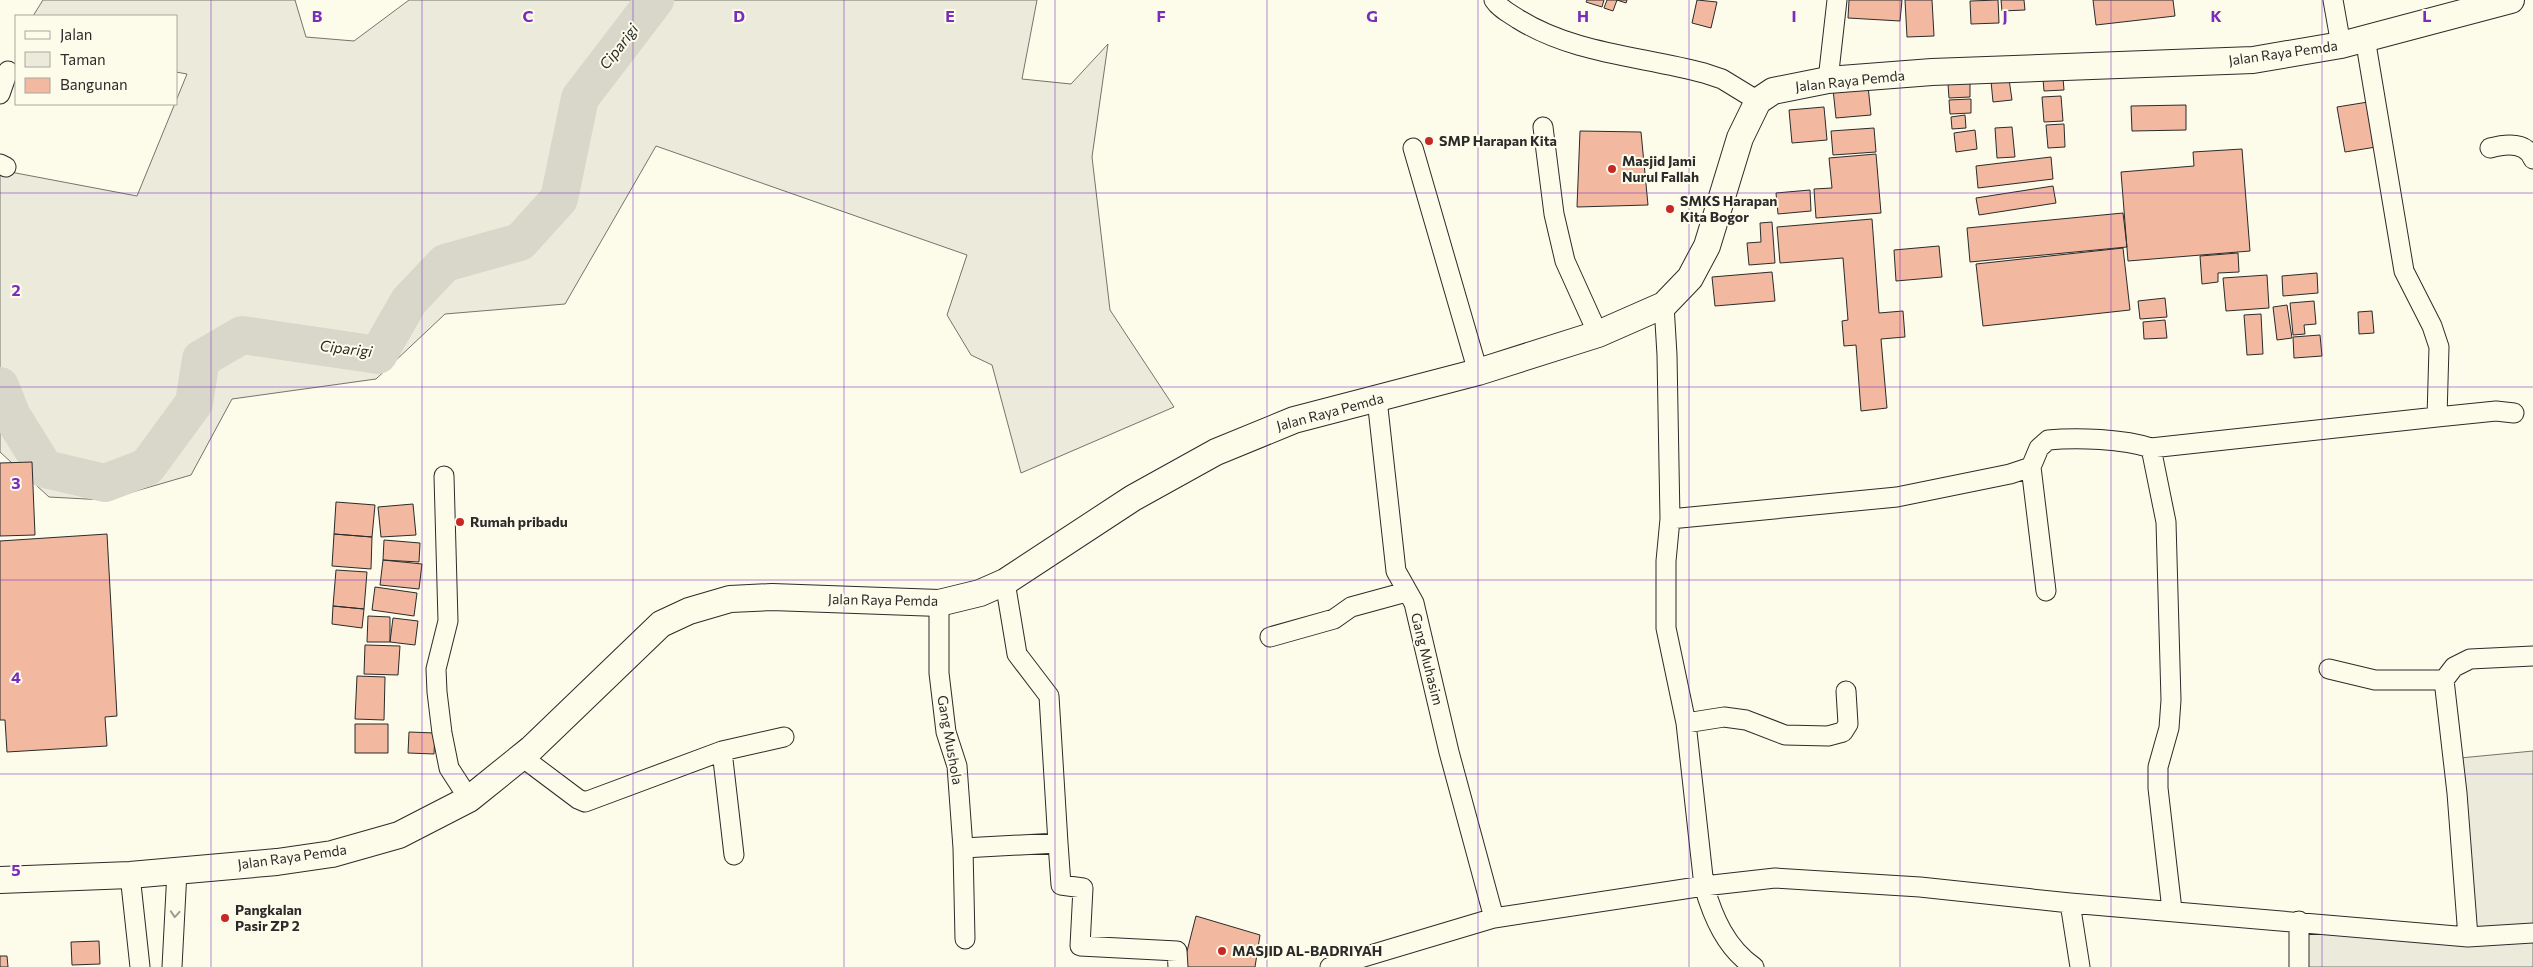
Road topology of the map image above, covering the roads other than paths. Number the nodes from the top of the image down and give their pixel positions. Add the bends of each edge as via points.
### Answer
1 (1494, 0) edge
2 (1838, 0) edge
3 (2333, 0) edge
4 (2511, 0) edge
5 (2353, 42) junction
6 (8, 70) edge
7 (1828, 80) junction
8 (0, 94) edge
9 (1758, 101) junction
10 (1543, 127) dead end
11 (1413, 148) dead end
12 (2490, 148) dead end
13 (2533, 159) edge
14 (1664, 304) junction
15 (1598, 334) junction
16 (1478, 372) junction
17 (1377, 399) junction
18 (2514, 413) dead end
19 (2437, 416) junction
20 (2151, 448) junction
21 (2031, 467) junction
22 (444, 476) dead end
23 (1670, 520) junction
24 (1009, 578) junction
25 (2046, 591) dead end
26 (1406, 592) junction
27 (939, 603) junction
28 (1021, 611) dead end
29 (1270, 637) dead end
30 (2533, 656) edge
31 (2329, 669) dead end
32 (2444, 680) junction
33 (1846, 691) dead end
34 (1686, 723) junction
35 (784, 737) dead end
36 (722, 752) junction
37 (522, 758) junction
38 (469, 799) junction
39 (1058, 843) junction
40 (963, 848) junction
41 (734, 855) dead end
42 (178, 871) junction
43 (130, 875) junction
44 (0, 880) edge
45 (1704, 886) junction
46 (2070, 903) junction
47 (2172, 910) junction
48 (1494, 918) junction
49 (2299, 921) junction
50 (2533, 933) edge
51 (2468, 937) junction
52 (965, 939) dead end
53 (172, 962) edge
54 (1750, 966) edge
55 (140, 967) edge
56 (1178, 967) edge
57 (1330, 967) edge
58 (2080, 967) edge
59 (2299, 967) edge

1 - 9 street via 1499,7 1528,25 1573,45 1704,73 1722,79
2 - 7 street
3 - 5 street
4 - 5 main road, Jalan Raya Pemda
5 - 7 main road, Jalan Raya Pemda via 2252,60 1932,72
5 - 19 street via 2404,270 2439,347
6 - 8 street
7 - 9 main road, Jalan Raya Pemda via 1773,91
9 - 14 main road, Jalan Raya Pemda via 1740,138 1707,246 1690,278
10 - 15 street via 1554,214 1565,261
11 - 16 street
12 - 13 street via 2517,145 2526,149
14 - 15 main road, Jalan Raya Pemda
14 - 23 street
15 - 16 main road, Jalan Raya Pemda
16 - 17 main road, Jalan Raya Pemda
17 - 24 main road, Jalan Raya Pemda via 1294,420 1216,452 1133,498
17 - 26 street, Gang Muhasim via 1396,571
18 - 19 street via 2496,411
19 - 20 street
20 - 21 street via 2138,443 2048,440 2039,448
20 - 47 street via 2166,522 2172,700 2158,766 2158,781
21 - 23 street via 1897,497
21 - 25 street
22 - 38 street via 448,621 437,662 437,692 449,768
23 - 34 street via 1666,628
24 - 27 main road, Jalan Raya Pemda via 980,593
24 - 28 street
24 - 39 street via 1017,654 1049,696
26 - 29 street via 1351,607 1334,619
26 - 48 street, Gang Muhasim via 1414,603
27 - 37 main road, Jalan Raya Pemda via 772,597 730,599 689,611 661,624
27 - 40 street, Gang Mushola via 939,673 946,732 957,766
30 - 32 street via 2470,659 2454,667
31 - 32 street via 2374,680
32 - 51 street
33 - 34 street via 1848,724 1843,732 1828,736 1785,735 1746,720 1724,717
34 - 45 street
35 - 36 street
36 - 37 street via 586,802
36 - 41 street
37 - 38 main road, Jalan Raya Pemda
38 - 42 main road, Jalan Raya Pemda via 399,835 332,854
39 - 40 street
39 - 56 street via 1061,884 1083,888 1080,946 1177,951
40 - 52 street, Gang Mushola
42 - 43 main road, Jalan Raya Pemda
42 -> 53 street
43 - 44 main road, Jalan Raya Pemda
43 - 55 street
45 - 46 street via 1775,878 1920,887
45 - 48 street
45 - 54 street via 1711,912 1721,931
46 - 47 street
46 - 58 street
47 - 49 street
48 - 57 street
49 - 51 street
49 - 59 street
50 - 51 street

